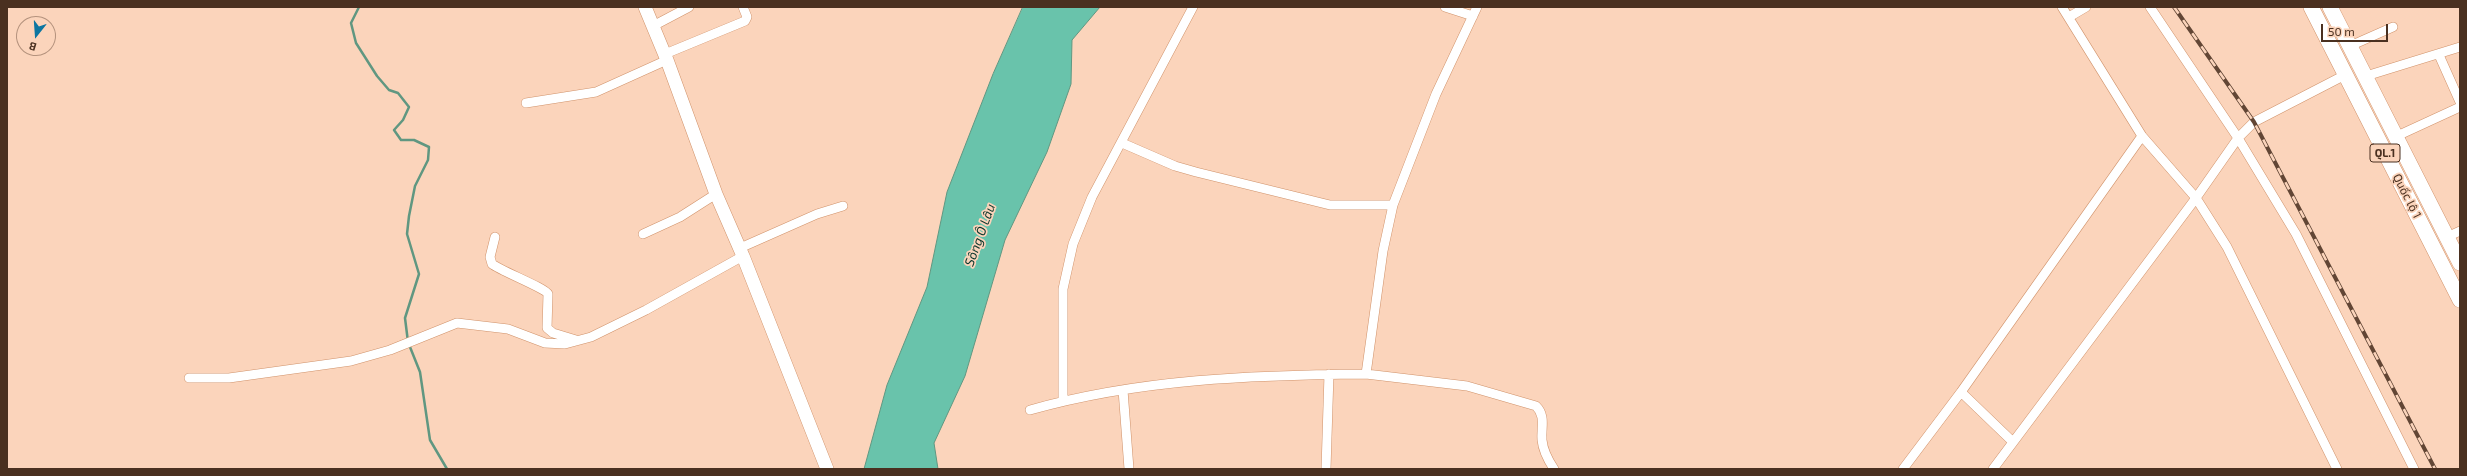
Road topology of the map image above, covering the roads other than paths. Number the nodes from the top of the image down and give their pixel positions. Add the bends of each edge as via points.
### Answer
1 (645, 7) edge
2 (689, 7) edge
3 (743, 7) edge
4 (1193, 7) edge
5 (1445, 7) edge
6 (2062, 7) edge
7 (2086, 7) edge
8 (2150, 7) edge
9 (2311, 7) edge
10 (2330, 7) edge
11 (1475, 11) edge
12 (2069, 17) junction
13 (653, 26) junction
14 (2393, 28) dead end
15 (2350, 46) junction
16 (2460, 47) edge
17 (2439, 55) junction
18 (666, 57) junction
19 (2345, 74) junction
20 (2366, 76) junction
21 (2460, 102) edge
22 (526, 103) dead end
23 (2460, 107) edge
24 (2142, 136) junction
25 (2397, 136) junction
26 (2238, 138) junction
27 (1122, 143) junction
28 (716, 194) junction
29 (2196, 198) junction
30 (1393, 205) junction
31 (843, 206) dead end
32 (643, 234) dead end
33 (2453, 234) edge
34 (495, 237) dead end
35 (742, 252) junction
36 (2460, 263) edge
37 (2460, 300) edge
38 (578, 341) junction
39 (1329, 374) junction
40 (1366, 374) junction
41 (189, 378) dead end
42 (1123, 390) junction
43 (1961, 392) junction
44 (1063, 400) junction
45 (1030, 410) dead end
46 (2013, 442) junction
47 (827, 469) edge
48 (1129, 469) edge
49 (1326, 469) edge
50 (1554, 469) edge
51 (1903, 469) edge
52 (1993, 469) edge
53 (2337, 469) edge
54 (2414, 469) edge

1 - 13 main road
2 - 13 street
3 - 18 street via 747,16 746,21
4 - 27 street
5 - 11 street
6 - 12 street
7 - 12 street
8 - 26 street
9 - 19 highway, Quốc lộ 1 / QL.1
10 - 15 highway, Quốc lộ 1 / QL.1
11 - 30 street via 1436,94
12 - 24 street
13 - 18 main road
14 - 15 street
15 - 20 highway, Quốc lộ 1 / QL.1
16 - 17 street
17 - 20 street
17 - 21 street
18 - 22 street via 596,92
18 - 28 main road
19 - 26 street via 2254,122
19 - 37 highway, Quốc lộ 1 / QL.1
20 - 25 highway, Quốc lộ 1 / QL.1
23 - 25 street
24 - 29 street
24 - 43 street
25 - 33 highway, Quốc lộ 1 / QL.1
26 - 29 street
26 - 54 street via 2296,234
27 - 30 street via 1189,170 1330,205
27 - 44 street via 1081,221 1066,268 1062,308
28 - 32 street via 680,217
28 - 35 main road
29 - 46 street
29 - 53 street via 2227,248
30 - 40 street via 1383,251
31 - 35 street via 812,216
33 - 36 highway, Quốc lộ 1 / QL.1
34 - 38 street via 490,257 492,264 545,290 548,294 547,328 553,333
35 - 38 street via 646,310
35 - 47 main road
38 - 41 street via 564,344 545,343 508,329 457,323 390,350 351,361 229,378
39 - 40 street
39 - 42 street via 1229,377
39 - 49 street
40 - 50 street via 1467,386 1536,406 1543,418 1544,450
42 - 44 street
42 - 48 street
43 - 46 street
43 - 51 street
44 - 45 street
46 - 52 street

